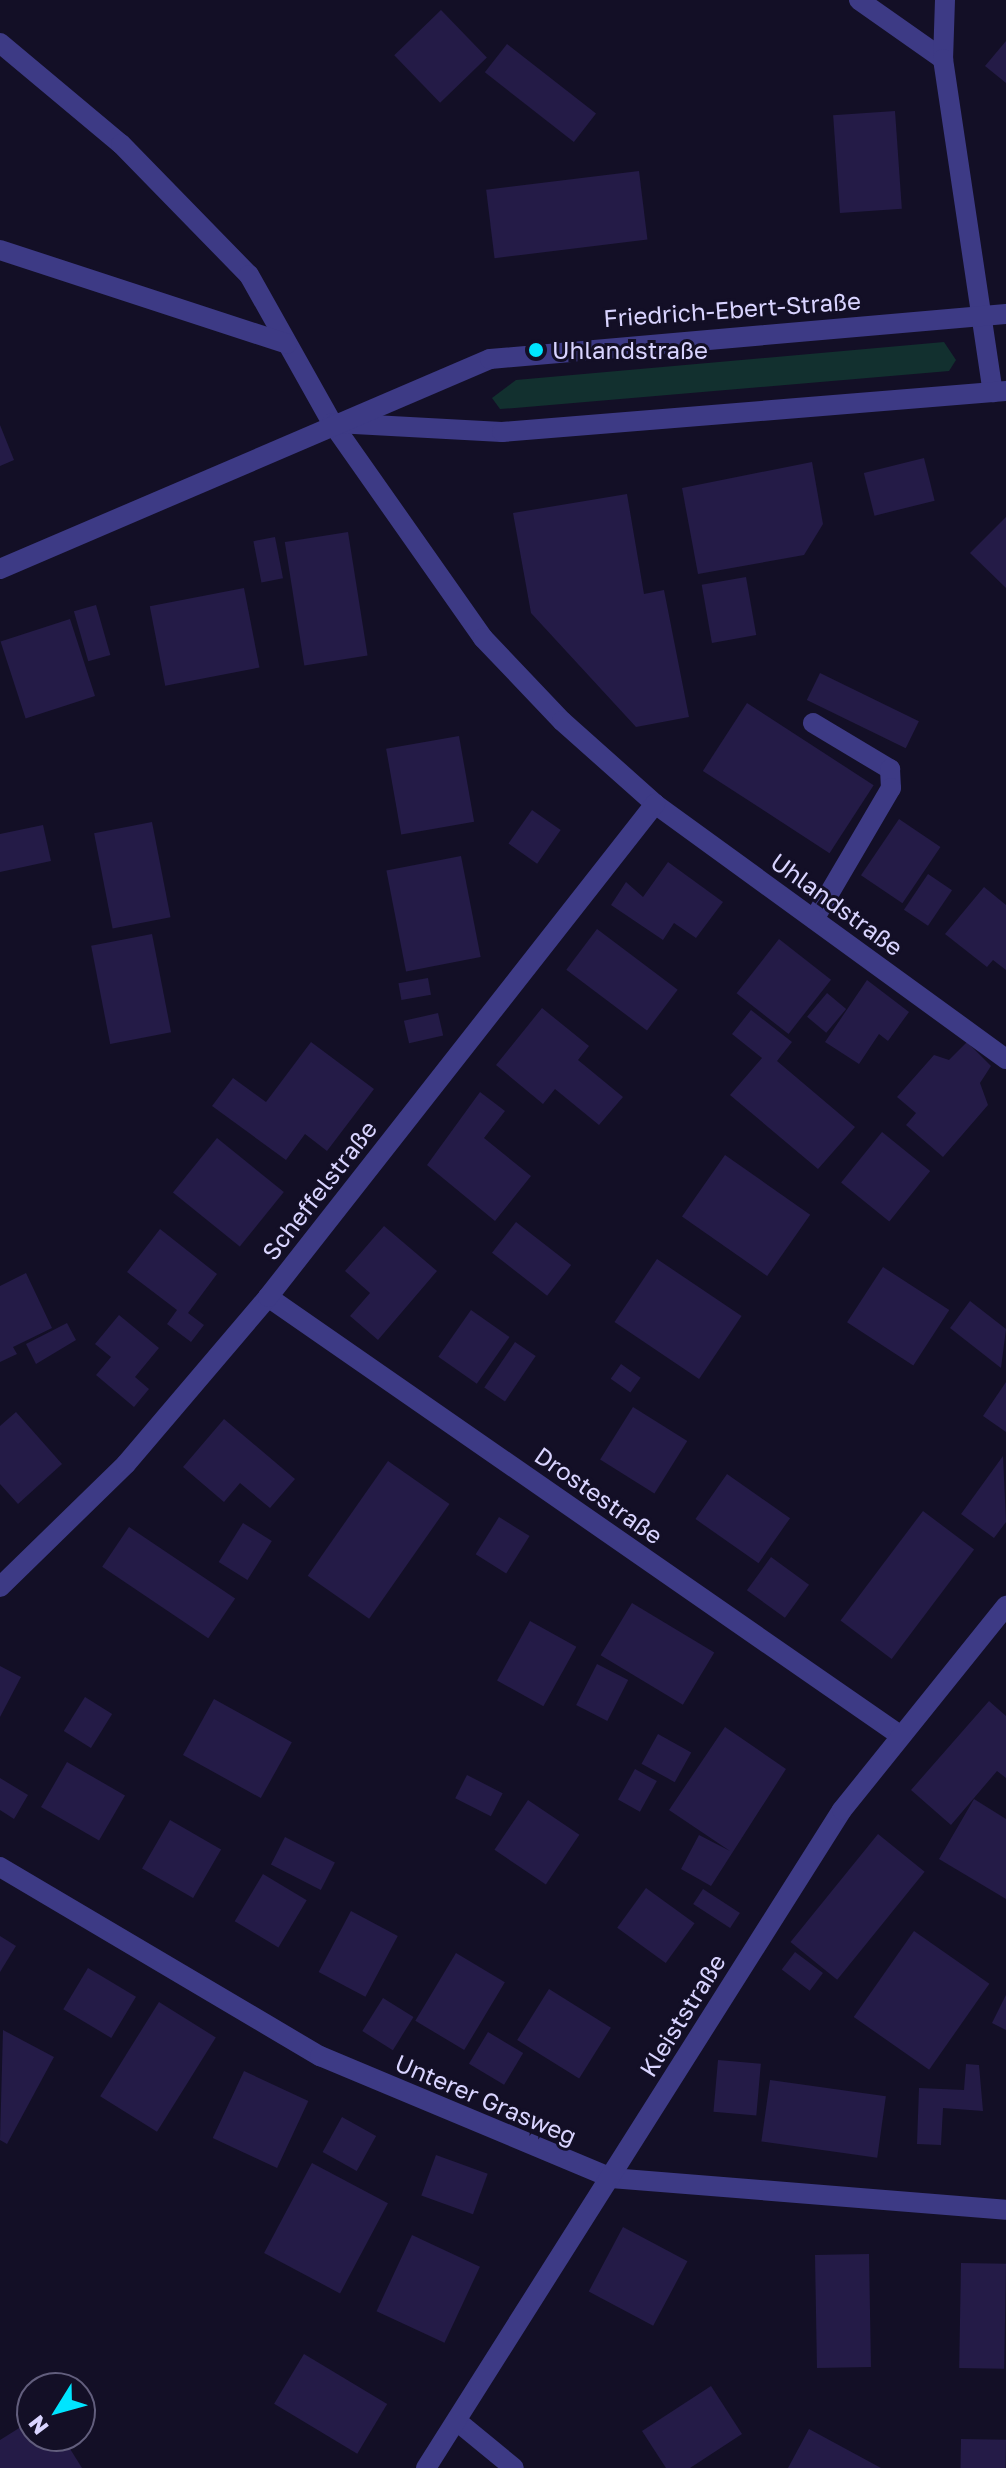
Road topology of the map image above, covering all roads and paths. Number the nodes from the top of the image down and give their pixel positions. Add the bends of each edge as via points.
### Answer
1 (859, 0) edge
2 (945, 0) edge
3 (0, 43) edge
4 (943, 59) junction
5 (0, 250) edge
6 (996, 315) edge
7 (287, 344) junction
8 (1000, 392) edge
9 (332, 423) junction
10 (0, 569) edge
11 (813, 723) dead end
12 (655, 804) junction
13 (814, 919) junction
14 (1006, 1059) edge
15 (268, 1297) junction
16 (0, 1587) edge
17 (1006, 1606) edge
18 (901, 1736) junction
19 (0, 1867) edge
20 (611, 2178) junction
21 (1006, 2210) edge
22 (458, 2422) junction
23 (426, 2468) edge
24 (514, 2468) edge

1 - 4 street
2 - 4 street
3 - 7 street via 121,144 249,275
4 - 6 street
5 - 7 street
6 - 8 street
6 - 9 street, Friedrich-Ebert-Straße via 536,350 418,383
7 - 9 street
8 - 9 street, Friedrich-Ebert-Straße via 502,432
9 - 10 street, Friedrich-Ebert-Straße
9 - 12 street, Uhlandstraße via 483,638
11 - 13 street via 890,769 891,788
12 - 13 street, Uhlandstraße
12 - 15 street, Scheffelstraße
13 - 14 street, Uhlandstraße
15 - 16 street, Scheffelstraße via 126,1464
15 - 18 street, Drostestraße
17 - 18 street, Kleiststraße
18 - 20 street, Kleiststraße via 842,1810
19 - 20 street, Unterer Grasweg via 320,2056
20 - 21 street, Unterer Grasweg
20 - 22 street, Kleiststraße
22 - 23 street, Kleiststraße
22 - 24 street

